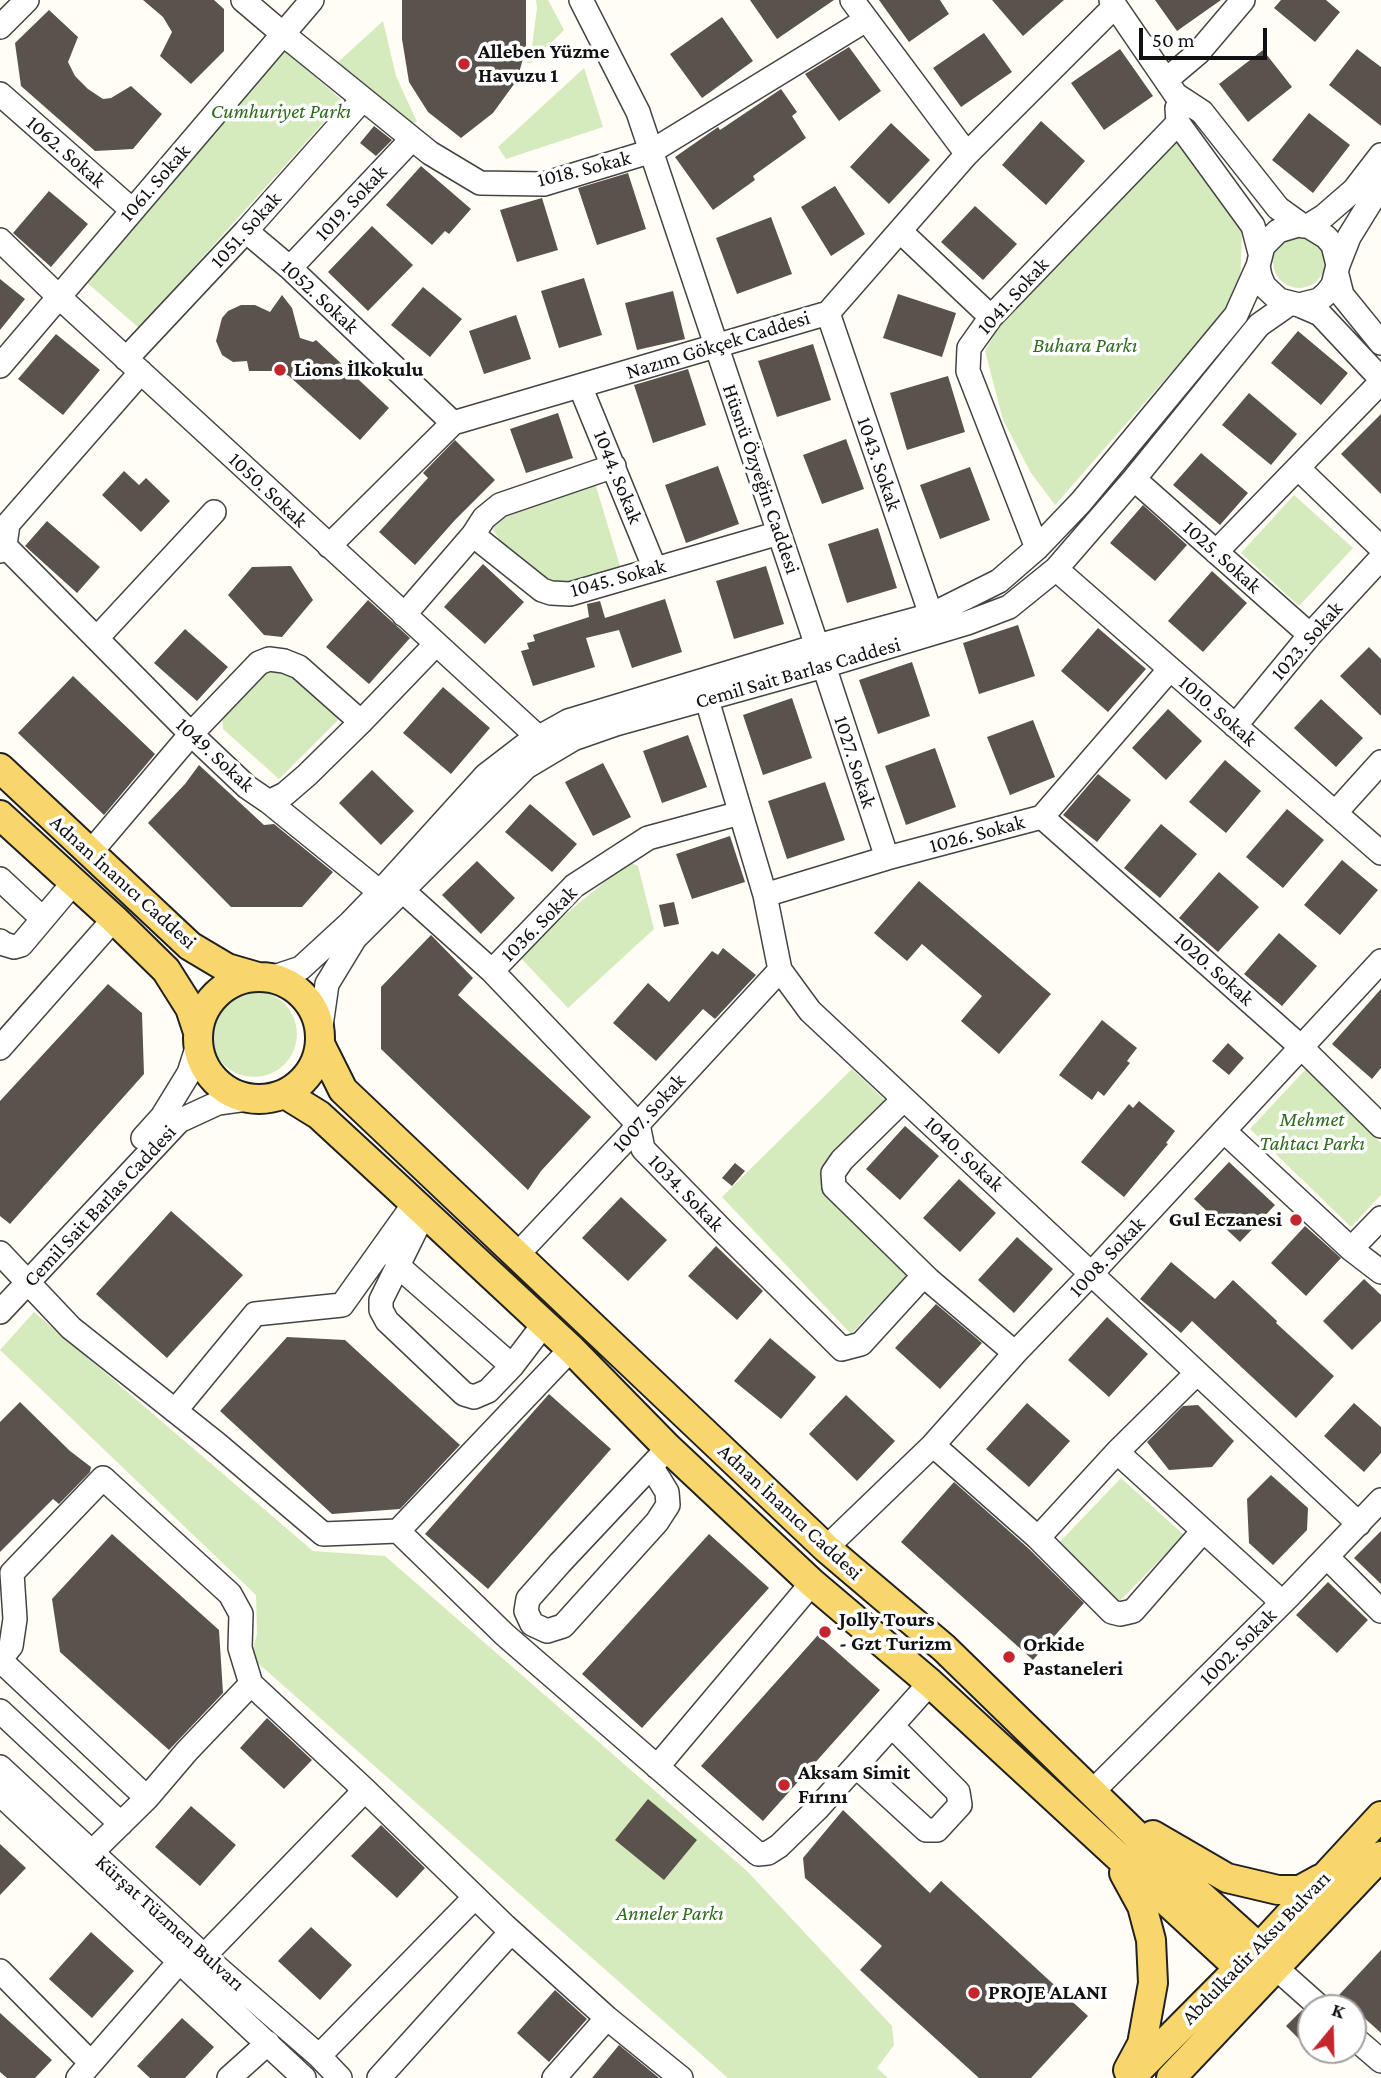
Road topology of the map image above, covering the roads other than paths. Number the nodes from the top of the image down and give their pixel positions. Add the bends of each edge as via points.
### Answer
1 (27, 0) edge
2 (243, 0) edge
3 (312, 0) edge
4 (581, 0) edge
5 (852, 0) edge
6 (1243, 0) edge
7 (1113, 3) edge
8 (866, 20) junction
9 (0, 27) edge
10 (283, 34) junction
11 (1171, 87) junction
12 (0, 94) edge
13 (363, 99) junction
14 (1178, 123) junction
15 (412, 139) junction
16 (652, 151) junction
17 (967, 154) junction
18 (1381, 155) edge
19 (1381, 185) edge
20 (132, 210) junction
21 (1306, 226) junction
22 (246, 231) junction
23 (900, 231) junction
24 (0, 240) edge
25 (1259, 260) junction
26 (290, 268) junction
27 (1338, 270) junction
28 (58, 296) junction
29 (1294, 305) junction
30 (828, 313) junction
31 (991, 317) junction
32 (1381, 342) edge
33 (716, 347) junction
34 (133, 365) junction
35 (0, 366) edge
36 (1381, 381) edge
37 (580, 386) junction
38 (453, 424) junction
39 (614, 466) junction
40 (1298, 468) junction
41 (1134, 479) junction
42 (214, 512) dead end
43 (779, 534) junction
44 (473, 535) junction
45 (2, 545) edge
46 (329, 546) junction
47 (1037, 548) junction
48 (1381, 548) edge
49 (1216, 552) junction
50 (1381, 558) edge
51 (655, 569) junction
52 (1056, 569) junction
53 (404, 615) junction
54 (931, 615) junction
55 (1310, 635) junction
56 (97, 638) junction
57 (436, 644) junction
58 (820, 657) junction
59 (1170, 668) junction
60 (707, 700) junction
61 (361, 722) junction
62 (1235, 726) junction
63 (191, 734) junction
64 (539, 737) junction
65 (1381, 762) edge
66 (0, 768) edge
67 (269, 802) junction
68 (740, 813) junction
69 (1335, 813) junction
70 (0, 815) edge
71 (1042, 817) junction
72 (90, 853) junction
73 (1381, 853) edge
74 (887, 858) junction
75 (0, 878) edge
76 (74, 882) junction
77 (392, 892) junction
78 (765, 895) junction
79 (43, 919) junction
80 (114, 919) junction
81 (0, 941) edge
82 (1381, 961) edge
83 (780, 970) junction
84 (492, 971) junction
85 (265, 977) junction
86 (198, 1039) junction
87 (320, 1039) junction
88 (1301, 1047) junction
89 (0, 1048) edge
90 (285, 1094) junction
91 (247, 1098) junction
92 (904, 1099) junction
93 (638, 1124) junction
94 (1381, 1126) edge
95 (1224, 1131) junction
96 (419, 1209) junction
97 (1381, 1218) edge
98 (1352, 1249) junction
99 (0, 1253) edge
100 (517, 1255) junction
101 (397, 1265) junction
102 (1381, 1272) edge
103 (1091, 1274) junction
104 (924, 1275) junction
105 (23, 1276) junction
106 (0, 1289) edge
107 (0, 1312) edge
108 (544, 1324) junction
109 (571, 1349) junction
110 (1015, 1353) junction
111 (512, 1366) junction
112 (1197, 1373) junction
113 (176, 1411) junction
114 (933, 1445) junction
115 (1116, 1452) junction
116 (659, 1457) junction
117 (1381, 1500) edge
118 (1359, 1524) junction
119 (398, 1531) junction
120 (1203, 1531) junction
121 (1038, 1538) junction
122 (826, 1548) junction
123 (1327, 1557) junction
124 (812, 1583) junction
125 (1281, 1604) junction
126 (1381, 1611) edge
127 (0, 1660) edge
128 (251, 1684) junction
129 (930, 1684) junction
130 (0, 1711) edge
131 (892, 1726) junction
132 (856, 1766) junction
133 (0, 1767) edge
134 (657, 1767) junction
135 (365, 1790) junction
136 (0, 1794) edge
137 (147, 1798) junction
138 (1099, 1799) junction
139 (1381, 1816) edge
140 (121, 1825) junction
141 (92, 1852) junction
142 (1112, 1852) junction
143 (1381, 1856) edge
144 (1326, 1876) junction
145 (475, 1897) junction
146 (511, 1931) junction
147 (204, 1956) junction
148 (180, 1961) junction
149 (1257, 1968) junction
150 (5, 1984) edge
151 (1299, 1994) edge
152 (607, 2018) junction
153 (268, 2043) junction
154 (1367, 2048) edge
155 (319, 2056) junction
156 (1381, 2061) edge
157 (85, 2070) edge
158 (229, 2078) edge
159 (304, 2078) edge
160 (340, 2078) edge
161 (379, 2078) edge
162 (554, 2078) edge
163 (681, 2078) edge
164 (1127, 2078) edge
165 (1171, 2078) edge

1 - 9 street
2 - 10 street, 1018. Sokak
3 - 10 street, 1061. Sokak
4 - 16 street, Hüsnü Özyeğin Caddesi via 638,112
5 - 8 street
6 - 11 street
7 - 11 street
7 - 17 street, Nazım Gökçek Caddesi
8 - 16 street, 1018. Sokak
8 - 17 street
10 - 13 street, 1018. Sokak
10 - 20 street, 1061. Sokak
11 - 14 street
11 - 21 street via 1202,112 1278,208
12 - 20 street, 1062. Sokak
13 - 15 street, 1018. Sokak
13 - 22 street, 1051. Sokak
14 - 25 street via 1253,226
14 - 31 street, 1041. Sokak
15 - 16 street, 1018. Sokak via 480,183 544,184
15 - 26 street, 1019. Sokak
16 - 33 street, Hüsnü Özyeğin Caddesi
17 - 23 street, Nazım Gökçek Caddesi
18 - 21 street via 1354,190
19 - 27 street via 1349,237
20 - 28 street, 1061. Sokak
21 - 25 street via 1287,227 1269,237
21 - 27 street via 1333,245
22 - 26 street, 1052. Sokak
22 - 34 street, 1051. Sokak
23 - 30 street, Nazım Gökçek Caddesi
23 - 31 street
24 - 28 street, 1050. Sokak
25 - 29 street via 1264,286 1279,300
25 - 47 street, Cemil Sait Barlas Caddesi via 1236,315 1081,502
26 - 38 street, 1052. Sokak
27 - 29 street via 1334,285 1319,300
27 - 32 street via 1342,295
28 - 34 street, 1050. Sokak
28 - 35 street, 1061. Sokak
29 - 36 street via 1320,314
29 - 41 street, Cemil Sait Barlas Caddesi via 1259,325
30 - 33 street, Nazım Gökçek Caddesi
30 - 54 street, 1043. Sokak
31 - 47 street, 1041. Sokak via 970,348 968,371
33 - 37 street, Nazım Gökçek Caddesi
33 - 43 street, Hüsnü Özyeğin Caddesi
34 - 45 street, 1051. Sokak via 8,524
34 - 46 street, 1050. Sokak
36 - 40 street
37 - 38 street, Nazım Gökçek Caddesi
37 - 39 street, 1044. Sokak
38 - 46 street, Nazım Gökçek Caddesi
39 - 44 street via 500,505
39 - 51 street, 1044. Sokak
40 - 48 street
40 - 49 street
41 - 49 street, 1025. Sokak
41 - 52 street, Cemil Sait Barlas Caddesi
42 - 56 street
43 - 51 street, 1045. Sokak
43 - 58 street, Hüsnü Özyeğin Caddesi
44 - 51 street, 1045. Sokak via 551,593 570,594
44 - 53 street
45 - 56 street, 1049. Sokak
46 - 53 street, 1050. Sokak
47 - 54 street, Cemil Sait Barlas Caddesi via 999,582
49 - 55 street, 1025. Sokak
50 - 55 street, 1023. Sokak
52 - 58 street, Cemil Sait Barlas Caddesi via 1009,607 967,624
52 - 59 street, 1010. Sokak
53 - 57 street, 1050. Sokak
54 - 58 street, Cemil Sait Barlas Caddesi
55 - 62 street, 1023. Sokak
56 - 63 street, 1049. Sokak
57 - 61 street, 1049. Sokak
57 - 64 street, 1050. Sokak
58 - 60 street, Cemil Sait Barlas Caddesi
58 - 64 street, Cemil Sait Barlas Caddesi via 568,721
58 - 74 street, 1027. Sokak
59 - 62 street, 1010. Sokak
59 - 71 street, 1026. Sokak
60 - 68 street, 1040. Sokak
60 - 77 street, Cemil Sait Barlas Caddesi via 573,739 526,767
61 - 63 street via 299,667 269,659 259,663
61 - 67 street, 1049. Sokak via 285,794
62 - 69 street, 1010. Sokak
63 - 67 street, 1049. Sokak
63 - 72 street
64 - 77 street, Cemil Sait Barlas Caddesi via 486,775
65 - 69 street
66 - 72 main road, Adnan İnanıcı Caddesi
67 - 77 street, 1034. Sokak
68 - 78 street, 1040. Sokak
68 - 84 street, 1036. Sokak via 648,838 574,886
69 - 73 street, 1010. Sokak
70 - 76 main road, Adnan İnanıcı Caddesi
71 - 74 street, 1026. Sokak
71 - 88 street, 1020. Sokak
72 - 85 main road, Adnan İnanıcı Caddesi via 190,946 227,968
74 - 78 street, 1026. Sokak
75 - 79 street
76 - 79 street
76 - 80 main road, Adnan İnanıcı Caddesi
77 - 84 street, 1034. Sokak
77 - 85 street, Cemil Sait Barlas Caddesi via 301,968
77 - 87 street, Cemil Sait Barlas Caddesi via 355,938 327,984
78 - 83 street, 1040. Sokak
79 - 81 street via 21,945
80 - 86 main road, Adnan İnanıcı Caddesi via 166,971 190,1007
80 - 89 street
82 - 88 street, 1008. Sokak
83 - 92 street, 1040. Sokak via 810,1011
83 - 93 street, 1007. Sokak
84 - 93 street, 1034. Sokak
85 - 86 main road via 245,978 222,989 205,1008
85 - 87 main road via 295,988 304,997 318,1019
86 - 91 main road via 200,1058 214,1080 234,1095
86 - 105 street, Cemil Sait Barlas Caddesi via 189,1073 162,1117
87 - 90 main road via 313,1069
87 - 100 main road, Adnan İnanıcı Caddesi via 343,1090
88 - 94 street, 1020. Sokak
88 - 95 street, 1008. Sokak
90 - 91 main road
90 - 96 main road, Adnan İnanıcı Caddesi via 318,1115
91 - 105 street, Cemil Sait Barlas Caddesi via 218,1103 179,1121
92 - 103 street, 1040. Sokak
92 - 104 street via 842,1160 833,1173 834,1187
93 - 100 street, 1007. Sokak
93 - 104 street, 1034. Sokak via 643,1149 842,1349 861,1344
95 - 98 street
95 - 103 street, 1008. Sokak
96 - 101 street
96 - 108 main road, Adnan İnanıcı Caddesi
96 - 113 street via 342,1305 256,1314
97 - 98 street
98 - 102 street
99 - 105 street
100 - 122 main road, Adnan İnanıcı Caddesi
101 - 111 street
101 - 111 street via 381,1310 464,1394 474,1397 488,1391
103 - 110 street, 1008. Sokak
103 - 112 street, 1040. Sokak
104 - 110 street
105 - 106 street, Cemil Sait Barlas Caddesi
105 - 107 street, Cemil Sait Barlas Caddesi
105 - 113 street via 71,1328
108 - 109 main road, Adnan İnanıcı Caddesi
108 - 111 street
109 - 116 main road, Adnan İnanıcı Caddesi
109 - 119 street
110 - 114 street, 1008. Sokak
112 - 115 street
112 - 118 street, 1040. Sokak
113 - 119 street via 323,1534
114 - 121 street
114 - 122 street, 1008. Sokak
115 - 120 street
115 - 121 street
116 - 116 street via 668,1505 657,1522 563,1626 547,1631 532,1624 526,1611 528,1599
116 - 124 main road, Adnan İnanıcı Caddesi
117 - 118 street, 1002. Sokak
118 - 123 street, 1002. Sokak
119 - 134 street via 505,1635
120 - 121 street via 1133,1611 1120,1614 1112,1612
120 - 125 street
122 - 138 main road, Adnan İnanıcı Caddesi via 944,1648
123 - 125 street, 1002. Sokak
123 - 126 street
124 - 129 main road, Adnan İnanıcı Caddesi
124 - 134 street
125 - 138 street, 1002. Sokak
127 - 128 street via 11,1646 15,1619 12,1573 103,1478 230,1594 241,1614 240,1648
127 - 137 street
128 - 135 street
128 - 137 street
129 - 131 street
129 - 142 main road, Adnan İnanıcı Caddesi
130 - 140 street
131 - 132 street
131 - 132 street via 958,1792 960,1805 937,1830 926,1830
132 - 134 street via 779,1846 758,1854
133 - 141 street, Kürşat Tüzmen Bulvarı
135 - 145 street
135 - 147 street
136 - 148 street, Kürşat Tüzmen Bulvarı
137 - 140 street
138 - 144 main road via 1227,1878 1278,1890 1300,1890
138 - 149 main road, Adnan İnanıcı Caddesi via 1170,1868
139 - 144 main road, Abdulkadir Aksu Bulvarı
140 - 141 street
141 - 147 street, Kürşat Tüzmen Bulvarı
142 - 149 main road, Adnan İnanıcı Caddesi
142 - 164 main road via 1142,1906 1151,1940 1153,1983 1142,2043
143 - 149 main road, Abdulkadir Aksu Bulvarı
144 - 149 main road, Abdulkadir Aksu Bulvarı
145 - 146 street
145 - 155 street
146 - 152 street
146 - 161 street
147 - 155 street, Kürşat Tüzmen Bulvarı
148 - 153 street, Kürşat Tüzmen Bulvarı
148 - 157 street
149 - 151 street
149 - 164 main road, Abdulkadir Aksu Bulvarı
149 - 165 main road, Abdulkadir Aksu Bulvarı
150 - 157 street
152 - 162 street
152 - 163 street
153 - 158 street
153 - 159 street, Kürşat Tüzmen Bulvarı
154 - 156 street
155 - 160 street, Kürşat Tüzmen Bulvarı

